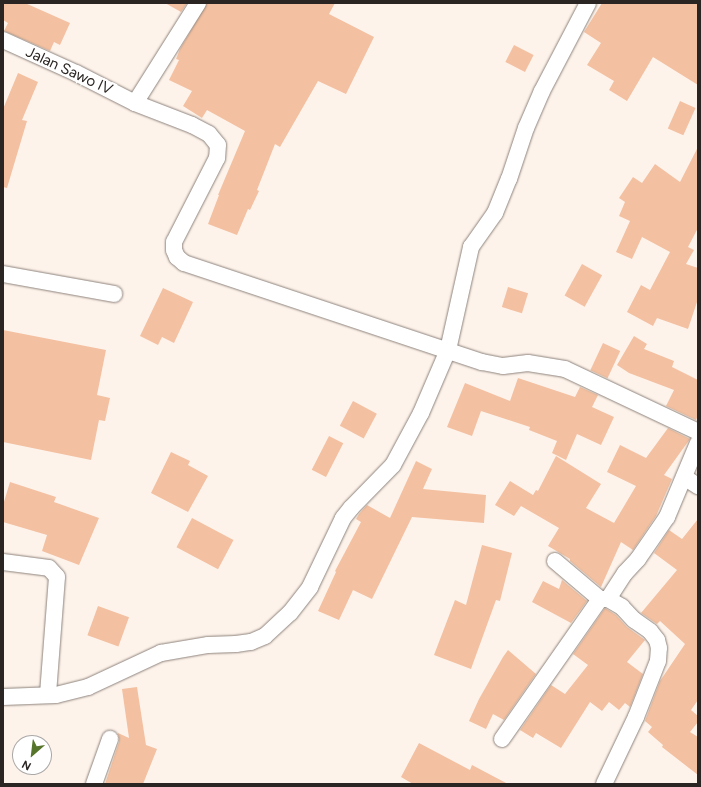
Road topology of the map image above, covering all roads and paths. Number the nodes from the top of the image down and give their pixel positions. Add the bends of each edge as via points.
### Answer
1 (198, 3) edge
2 (588, 3) edge
3 (3, 40) edge
4 (135, 103) junction
5 (3, 274) edge
6 (114, 294) dead end
7 (448, 350) junction
8 (698, 432) edge
9 (698, 443) edge
10 (684, 477) junction
11 (698, 486) edge
12 (555, 561) dead end
13 (3, 562) edge
14 (604, 599) junction
15 (48, 695) junction
16 (3, 697) edge
17 (110, 739) dead end
18 (502, 739) dead end
19 (94, 784) edge
20 (604, 784) edge

1 - 4 street
2 - 7 street via 542,91 495,213 471,247
3 - 4 street, Jalan Sawo IV
4 - 7 street, Jalan Sawo IV via 209,134 218,144 217,158 174,242 177,257 184,263
5 - 6 street
7 - 8 street, Jalan Sawo IV via 497,365 528,363 565,370
7 - 15 street via 421,413 393,465 343,518 310,587 277,627 251,642 208,645 161,653 88,687
9 - 10 street
10 - 11 street
10 - 14 street via 667,517 638,559
12 - 14 street
13 - 15 street via 49,568 58,577
14 - 18 street
14 - 20 street via 622,607 634,620 650,631 659,648 658,661 639,710
15 - 16 street
17 - 19 street

